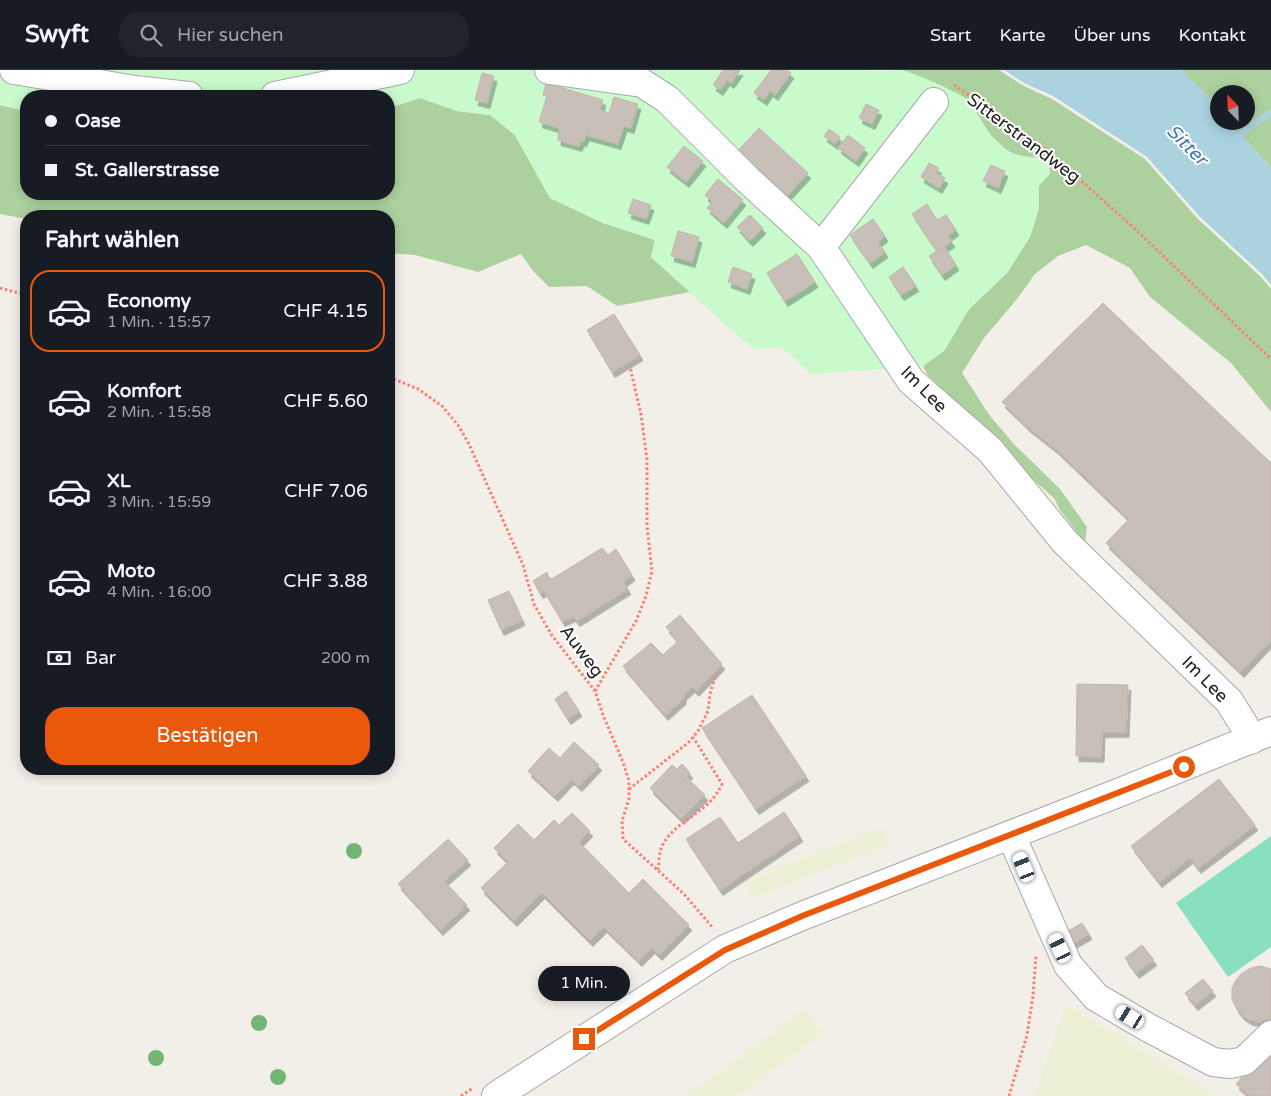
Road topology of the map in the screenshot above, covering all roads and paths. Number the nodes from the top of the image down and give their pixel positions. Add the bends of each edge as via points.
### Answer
1 (14, 70) edge
2 (400, 70) edge
3 (549, 70) edge
4 (646, 76) edge
5 (135, 90) edge
6 (304, 90) edge
7 (934, 102) joint
8 (821, 247) junction
9 (0, 288) edge
10 (20, 293) edge
11 (1271, 359) edge
12 (630, 367) dead end
13 (395, 379) edge
14 (715, 677) dead end
15 (595, 691) junction
16 (1261, 736) edge
17 (693, 737) junction
18 (629, 789) junction
19 (1011, 835) junction
20 (658, 870) junction
21 (725, 950) junction
22 (1036, 952) dead end
23 (1271, 1035) edge
24 (496, 1096) edge
25 (1009, 1096) edge

1 - 5 street
2 - 6 street
3 - 4 street, Im Lee
4 - 8 street, Im Lee via 748,180
7 - 8 street
7 - 11 path, Sitterstrandweg via 951,83 1042,147 1133,227
8 - 16 street, Im Lee via 911,381 990,450 1065,542 1229,701 1244,725
9 - 10 path
12 - 15 path via 647,460 647,526 652,570 636,621
13 - 15 path, Auweg via 418,389 442,406 458,425 523,564 534,604 551,634
14 - 17 path via 708,711
15 - 18 path, Auweg via 623,762
16 - 19 street
17 - 18 path
17 - 20 path via 722,784 718,795 662,846
18 - 20 path, Auweg via 622,821 623,839
19 - 21 street via 802,916
19 - 23 street via 1068,965 1096,997 1213,1062 1230,1064 1244,1061
20 - 21 path, Auweg via 713,928
21 - 24 street
22 - 25 path via 1027,1035

